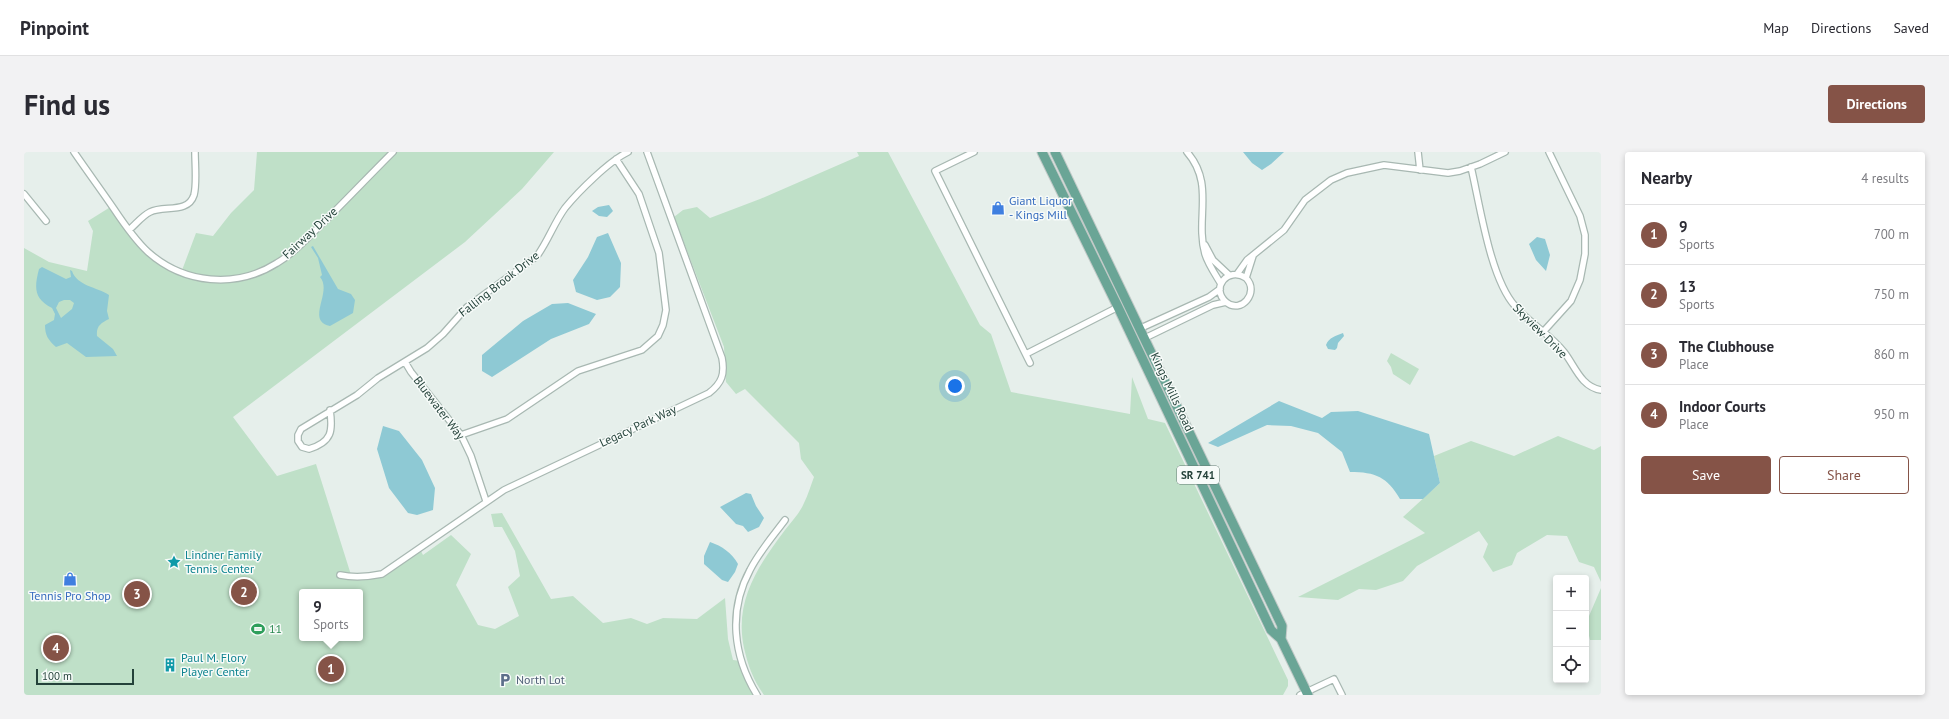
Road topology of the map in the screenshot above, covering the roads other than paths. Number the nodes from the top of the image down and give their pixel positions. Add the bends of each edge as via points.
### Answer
1 (74, 152) edge
2 (195, 152) edge
3 (393, 152) edge
4 (628, 152) edge
5 (647, 152) edge
6 (974, 152) edge
7 (1042, 152) edge
8 (1055, 152) edge
9 (1187, 152) edge
10 (1418, 152) edge
11 (1505, 152) edge
12 (1549, 152) edge
13 (616, 159) junction
14 (1471, 167) junction
15 (1420, 170) junction
16 (24, 194) edge
17 (46, 221) dead end
18 (129, 230) junction
19 (1204, 242) junction
20 (1253, 256) junction
21 (1237, 274) junction
22 (1229, 275) junction
23 (1246, 278) junction
24 (1221, 286) junction
25 (1226, 302) junction
26 (1118, 307) junction
27 (1141, 328) junction
28 (1543, 332) junction
29 (1146, 338) junction
30 (1026, 354) junction
31 (405, 362) junction
32 (1030, 362) dead end
33 (1601, 390) edge
34 (330, 410) junction
35 (461, 435) junction
36 (486, 501) junction
37 (785, 520) dead end
38 (340, 575) dead end
39 (1281, 639) junction
40 (1305, 694) edge
41 (757, 695) edge
42 (1342, 695) edge

1 - 18 street, Fairway Drive
2 - 18 street via 194,192 190,202 183,207 152,211
3 - 18 street, Fairway Drive via 289,255 250,276 210,280 181,273 155,258
4 - 13 street, Falling Brook Drive
5 - 36 street, Legacy Park Way via 722,358 722,379 709,393 504,490
6 - 30 street via 935,171
7 - 26 main road, Kings Mills Road / SR 741
8 - 27 main road, Kings Mills Road / SR 741
9 - 19 street via 1202,180
10 - 15 street
11 - 14 street
12 - 28 street via 1580,216 1585,235 1585,254 1580,280 1571,301
13 - 31 street, Falling Brook Drive via 565,208 537,256 467,307 444,334 428,348
13 - 35 street via 639,194 659,253 666,310 658,336 642,350 578,371 507,419
14 - 15 street via 1448,173
14 - 28 street, Skyview Drive via 1494,265 1502,288 1514,306
15 - 20 street via 1384,165 1363,168 1331,180 1305,200 1284,230
16 - 17 street
19 - 22 street via 1213,260
19 - 24 street via 1205,253
20 - 21 street
20 - 23 street
21 - 22 street
21 - 23 street
22 - 24 street
23 - 25 street via 1252,291 1248,300 1236,306
24 - 25 street
24 - 27 street via 1209,297
25 - 29 street via 1213,305
26 - 30 street
26 - 39 main road, Kings Mills Road / SR 741 via 1271,630
27 - 29 main road, Kings Mills Road / SR 741
28 - 33 street, Skyview Drive via 1564,352 1584,382
29 - 39 main road, Kings Mills Road / SR 741 via 1282,626
30 - 32 street
31 - 34 street, Falling Brook Drive
31 - 35 street, Bluewater Way
34 - 34 street, Falling Brook Drive via 301,429 298,441 302,447 309,449 326,441 331,434
35 - 36 street, Bluewater Way
36 - 38 street, Legacy Park Way via 382,574 365,578
37 - 41 street via 750,569 737,606 738,651 746,675
39 - 40 main road, Kings Mills Road / SR 741
40 - 42 street via 1334,679

